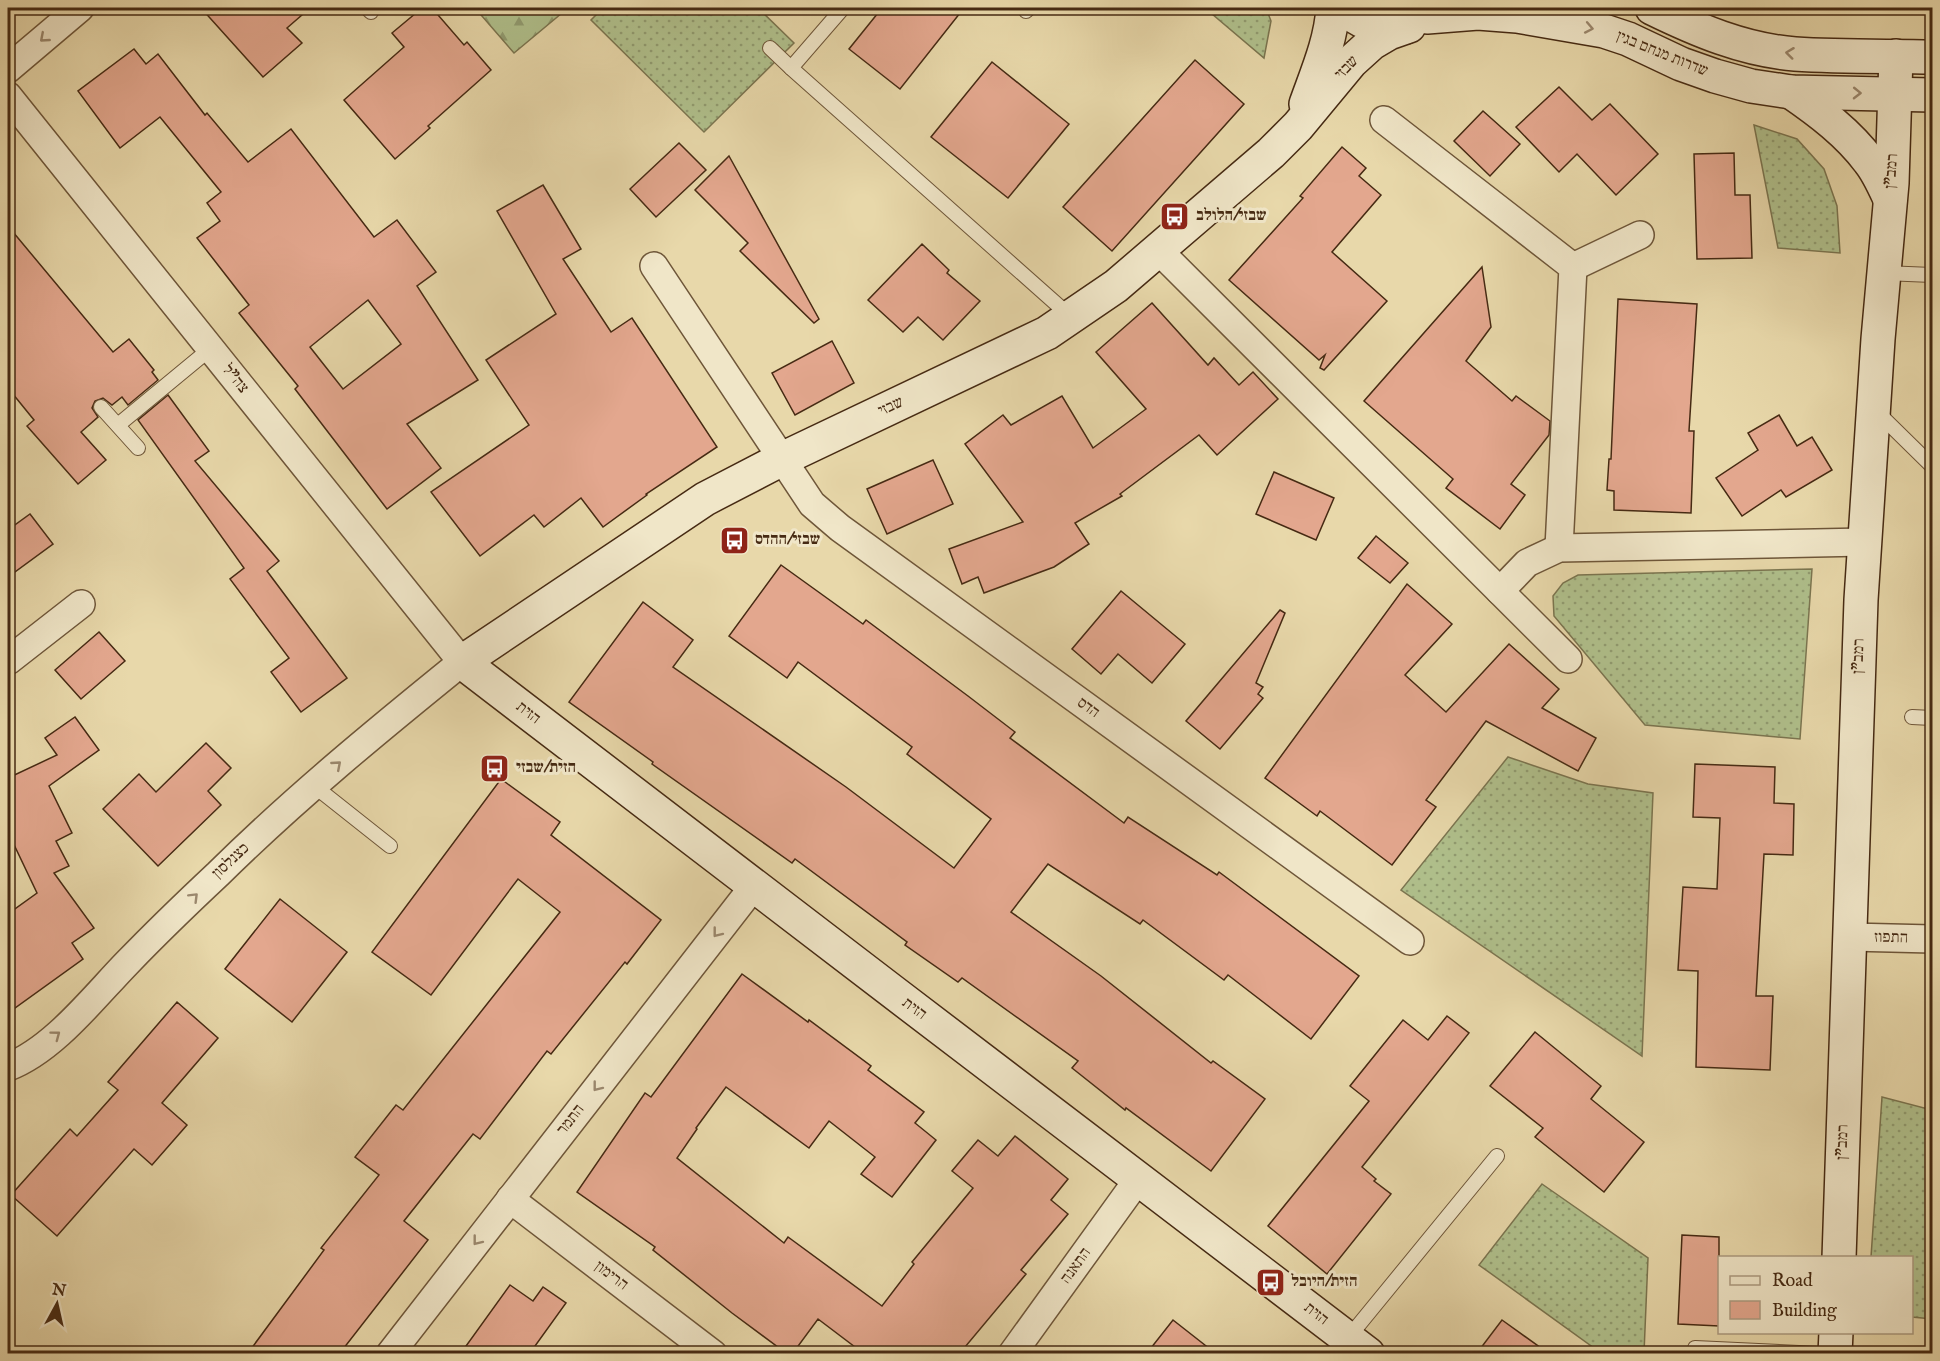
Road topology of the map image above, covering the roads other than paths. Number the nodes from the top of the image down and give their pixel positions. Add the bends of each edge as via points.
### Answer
1 (80, 8) edge
2 (843, 8) edge
3 (1333, 8) edge
4 (1344, 8) edge
5 (1652, 8) edge
6 (1425, 17) edge
7 (770, 48) dead end
8 (1896, 56) junction
9 (1932, 57) edge
10 (791, 68) junction
11 (8, 69) edge
12 (1791, 92) junction
13 (1896, 94) junction
14 (1932, 95) edge
15 (8, 96) edge
16 (1384, 120) dead end
17 (1298, 126) junction
18 (1890, 199) junction
19 (1640, 235) dead end
20 (1158, 250) junction
21 (654, 266) dead end
22 (1572, 267) junction
23 (1883, 273) junction
24 (1932, 275) edge
25 (1071, 317) junction
26 (210, 349) junction
27 (101, 407) dead end
28 (1873, 408) junction
29 (118, 425) junction
30 (138, 448) dead end
31 (782, 459) junction
32 (1932, 466) edge
33 (1865, 542) junction
34 (1559, 548) junction
35 (1500, 591) junction
36 (81, 604) dead end
37 (1568, 659) dead end
38 (8, 661) edge
39 (462, 662) junction
40 (1912, 717) dead end
41 (1932, 718) edge
42 (313, 785) junction
43 (390, 846) dead end
44 (753, 887) junction
45 (1850, 937) junction
46 (1932, 939) edge
47 (1410, 941) dead end
48 (8, 1067) edge
49 (1497, 1156) dead end
50 (1139, 1178) junction
51 (510, 1199) junction
52 (1839, 1256) edge
53 (1836, 1334) edge
54 (1358, 1346) edge
55 (1695, 1348) dead end
56 (390, 1353) edge
57 (713, 1353) edge
58 (1012, 1353) edge
59 (1820, 1353) edge
60 (1835, 1353) edge

1 -> 11 street
2 - 10 lane
3 - 17 street, שבזי via 1323,55
4 - 6 street, שדרות מנחם בגין via 1370,26 1389,29
8 -> 5 street via 1794,54 1759,48 1696,29
6 -> 12 street, שדרות מנחם בגין via 1508,15 1604,31 1715,76
6 - 17 street, שבזי via 1372,43 1351,62
7 - 10 lane
8 - 9 street
8 - 13 street, רמב"ן
10 - 25 lane
12 -> 13 street, שדרות מנחם בגין
12 - 18 street via 1847,136 1871,162
13 - 14 street, שדרות מנחם בגין
13 - 18 street, רמב"ן
15 - 26 street, צה"ל
16 - 22 street
17 - 20 street, שבזי
18 - 23 street, רמב"ן
19 - 22 street
20 - 25 street, שבזי
20 - 35 street
21 - 31 street, הדס
22 - 34 street
23 - 24 lane
23 - 28 street, רמב"ן
25 - 31 street, שבזי via 1047,333
26 - 29 lane
26 - 39 street, צה"ל
27 - 29 lane
28 - 32 lane
28 - 33 street, רמב"ן
29 - 30 lane
31 - 39 street, שבזי via 705,499
31 - 47 street, הדס via 812,504 840,528
33 - 34 street
33 - 45 street, רמב"ן
34 - 35 street via 1527,563
35 - 37 street
36 - 38 street
42 -> 39 street, כצנלסון
39 - 44 street, הזית
40 - 41 lane
42 - 43 lane
48 -> 42 street, כצנלסון via 64,1030 219,872
44 - 50 street, הזית
44 -> 51 street, התמר
45 - 46 street, התפוז
45 - 52 street, רמב"ן
49 - 54 lane
50 - 54 street, הזית
50 - 58 street, התאנה
51 -> 56 street, התמר
51 - 57 street, הרימון
53 - 60 street
55 - 59 lane

